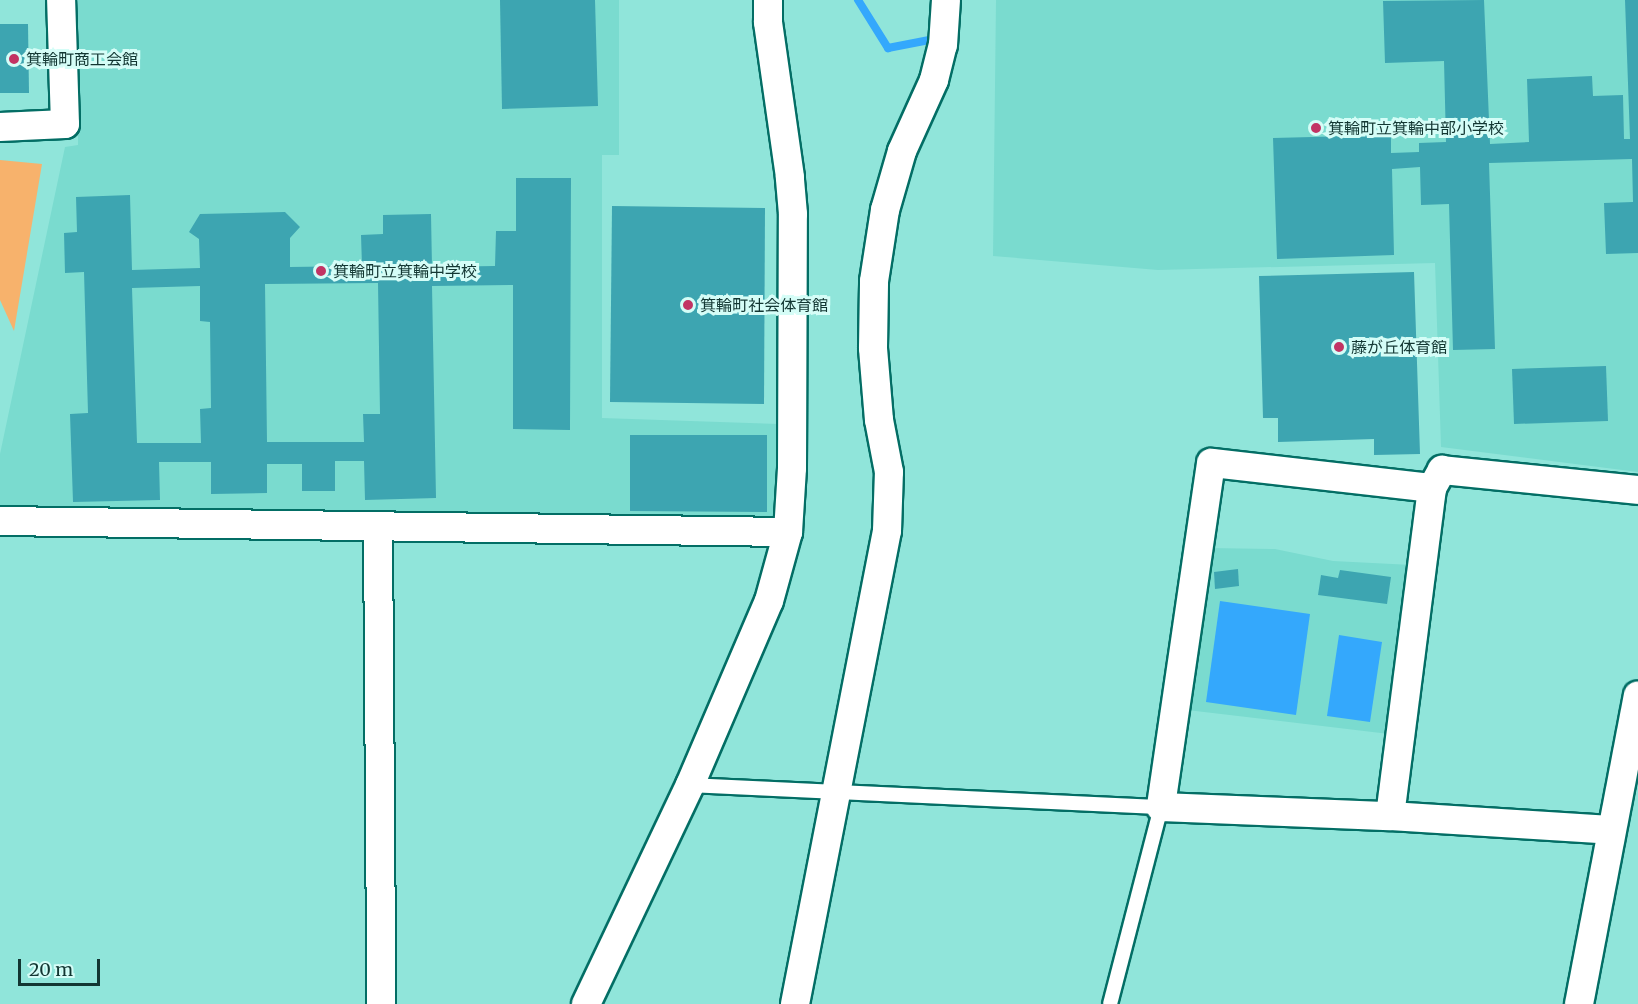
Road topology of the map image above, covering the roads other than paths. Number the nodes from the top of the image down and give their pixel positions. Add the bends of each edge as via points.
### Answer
1 (61, 0) edge
2 (768, 0) edge
3 (946, 0) edge
4 (0, 126) edge
5 (1432, 488) junction
6 (1638, 490) edge
7 (0, 521) edge
8 (378, 527) junction
9 (788, 532) junction
10 (1638, 696) edge
11 (690, 785) junction
12 (835, 792) junction
13 (1161, 807) junction
14 (1390, 816) junction
15 (1611, 830) junction
16 (381, 1004) edge
17 (586, 1004) edge
18 (795, 1004) edge
19 (1110, 1004) edge
20 (1579, 1004) edge

1 - 4 street via 64,124
2 - 9 street via 793,214
3 - 12 street via 944,45 934,80 902,152 885,210 876,269 873,348 879,420 889,472 887,531
5 - 6 street via 1442,470
5 - 13 street via 1211,463
5 - 14 street
7 - 8 street
8 - 9 street
8 - 16 street
9 - 11 street via 769,601
10 - 15 street
11 - 12 lane
11 - 17 street
12 - 13 lane
12 - 18 street
13 - 14 street
13 - 19 lane
14 - 15 street
15 - 20 street

